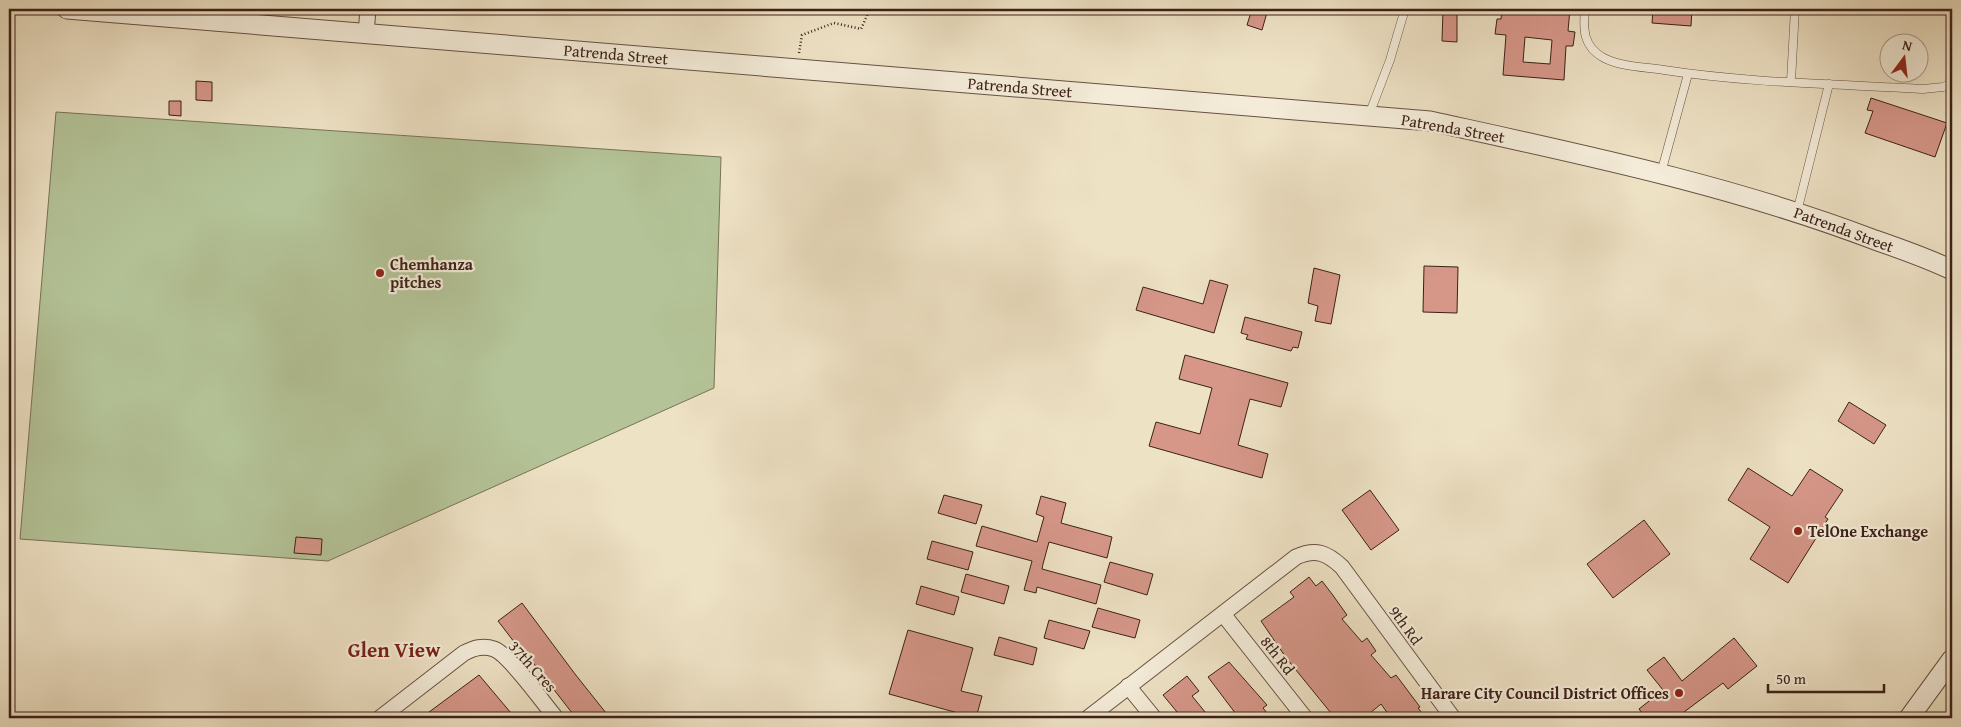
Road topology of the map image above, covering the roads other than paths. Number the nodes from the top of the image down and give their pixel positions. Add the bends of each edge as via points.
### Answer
1 (68, 9) edge
2 (368, 9) edge
3 (1405, 9) edge
4 (1584, 9) edge
5 (1795, 9) edge
6 (366, 34) junction
7 (1688, 74) junction
8 (1791, 81) junction
9 (1952, 83) edge
10 (1829, 84) junction
11 (1369, 115) junction
12 (1661, 173) junction
13 (1797, 212) junction
14 (1952, 270) edge
15 (1223, 614) junction
16 (1952, 659) edge
17 (1128, 686) junction
18 (388, 716) edge
19 (556, 718) edge
20 (1088, 718) edge
21 (1154, 718) edge
22 (1305, 718) edge
23 (1453, 718) edge
24 (1910, 718) edge

1 - 6 street, Patrenda Street
2 - 6 street
3 - 11 lane
4 - 7 lane via 1583,31 1590,47 1603,57 1632,66
5 - 8 lane
6 - 11 street, Patrenda Street
7 - 8 lane
7 - 12 lane
8 - 10 lane
9 - 10 lane via 1923,89
10 - 13 lane
11 - 12 street, Patrenda Street via 1430,121
12 - 13 street, Patrenda Street
13 - 14 street, Patrenda Street
15 - 17 street
15 - 22 street, 8th Rd
15 - 23 street, 9th Rd via 1296,557 1307,552 1328,554 1342,567
16 - 24 street
17 - 20 street
17 - 21 street
18 - 19 street, 37th Cres via 464,653 476,647 494,649 506,658

